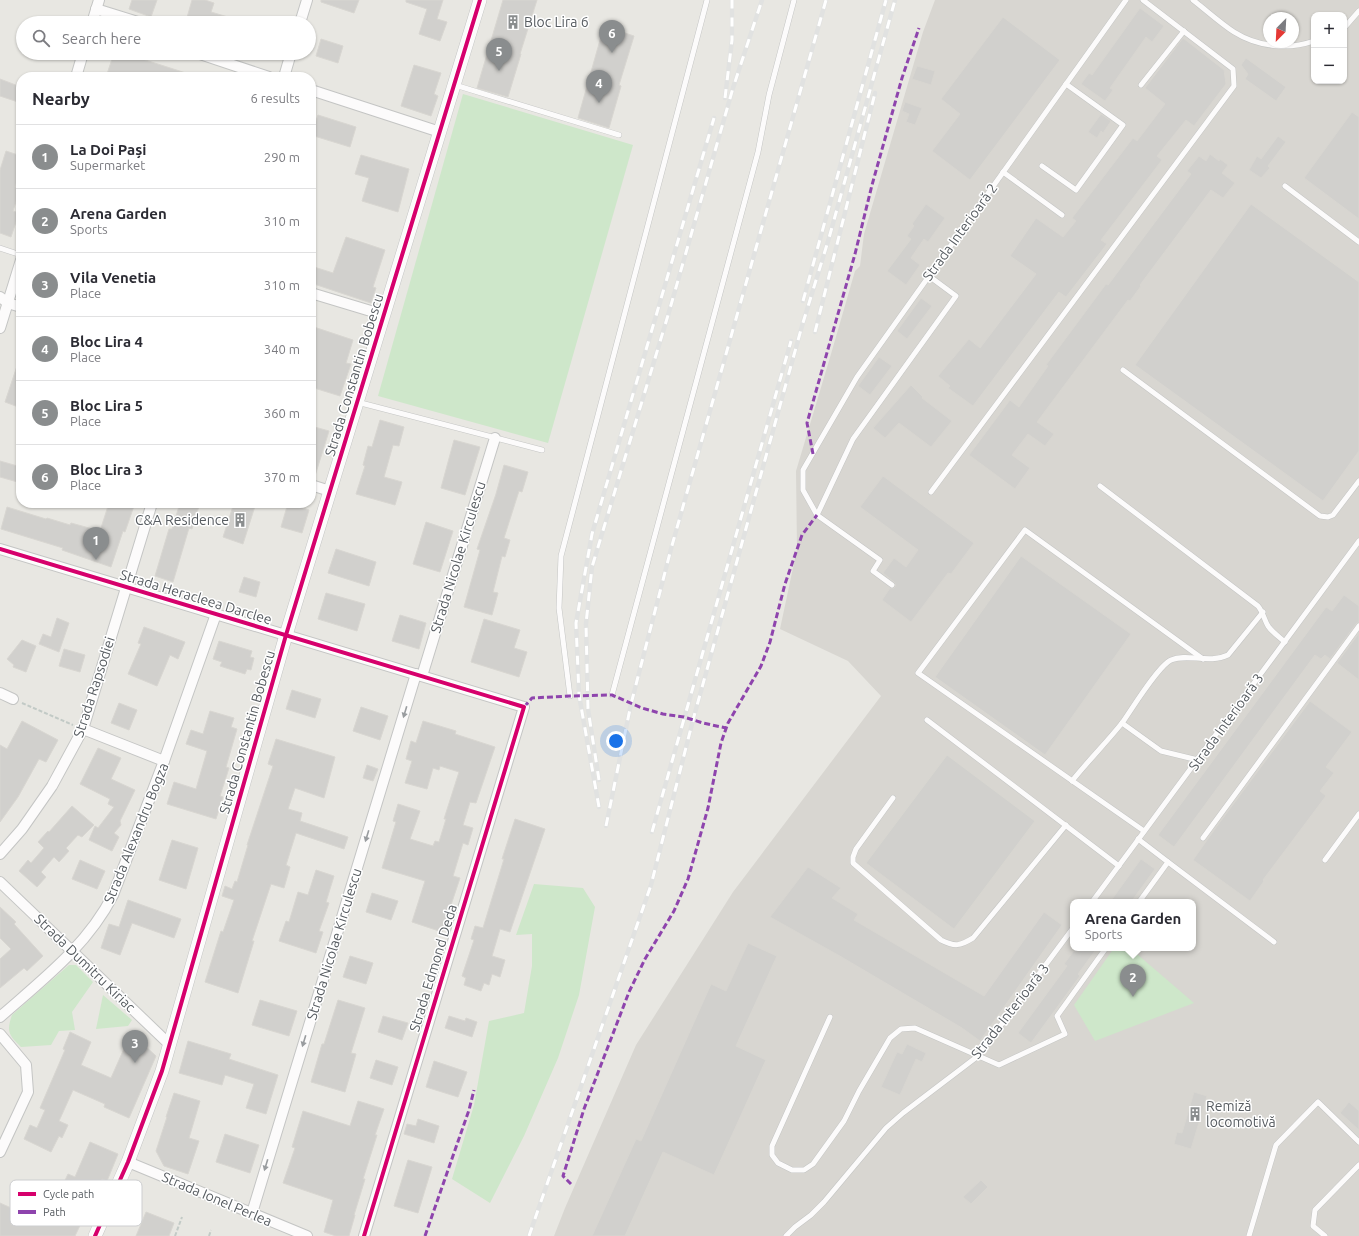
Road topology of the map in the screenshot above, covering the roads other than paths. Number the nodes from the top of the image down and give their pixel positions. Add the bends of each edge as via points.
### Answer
1 (307, 0) edge
2 (480, 0) edge
3 (707, 0) edge
4 (794, 0) edge
5 (1126, 0) edge
6 (1143, 0) edge
7 (1193, 0) edge
8 (97, 4) edge
9 (1359, 11) edge
10 (94, 16) edge
11 (125, 16) edge
12 (302, 16) edge
13 (1347, 25) edge
14 (1184, 31) junction
15 (1311, 43) edge
16 (81, 60) edge
17 (218, 60) edge
18 (289, 60) edge
19 (77, 72) edge
20 (254, 72) edge
21 (285, 72) edge
22 (1066, 84) junction
23 (454, 85) junction
24 (1141, 85) dead end
25 (316, 92) edge
26 (440, 132) junction
27 (619, 135) dead end
28 (1042, 166) dead end
29 (1003, 172) junction
30 (1285, 186) dead end
31 (1062, 215) dead end
32 (1359, 242) edge
33 (0, 248) edge
34 (16, 253) edge
35 (16, 272) edge
36 (929, 276) junction
37 (316, 295) edge
38 (4, 300) edge
39 (16, 305) edge
40 (384, 315) junction
41 (0, 328) edge
42 (1123, 370) dead end
43 (357, 402) junction
44 (495, 438) junction
45 (542, 450) dead end
46 (1359, 481) edge
47 (1100, 486) dead end
48 (316, 487) edge
49 (330, 491) junction
50 (931, 492) dead end
51 (150, 508) edge
52 (817, 515) junction
53 (1359, 541) edge
54 (0, 549) edge
55 (892, 585) dead end
56 (126, 587) junction
57 (1263, 612) junction
58 (216, 614) junction
59 (1359, 626) edge
60 (286, 635) junction
61 (1285, 642) junction
62 (1203, 659) junction
63 (419, 675) junction
64 (0, 693) edge
65 (612, 695) dead end
66 (570, 696) dead end
67 (13, 699) road end
68 (524, 707) joint
69 (927, 720) dead end
70 (1122, 723) junction
71 (84, 729) junction
72 (1198, 760) junction
73 (164, 761) junction
74 (1072, 781) junction
75 (893, 798) dead end
76 (1359, 814) edge
77 (1066, 825) junction
78 (1144, 831) junction
79 (1202, 838) dead end
80 (1138, 839) junction
81 (0, 854) edge
82 (1325, 860) dead end
83 (1168, 862) junction
84 (1119, 866) junction
85 (0, 882) edge
86 (1094, 899) edge
87 (1141, 899) edge
88 (1070, 932) edge
89 (1274, 942) dead end
90 (1104, 951) edge
91 (73, 952) junction
92 (0, 1017) edge
93 (830, 1017) dead end
94 (0, 1034) edge
95 (170, 1044) junction
96 (978, 1056) junction
97 (1359, 1142) edge
98 (0, 1152) edge
99 (128, 1162) junction
100 (1359, 1165) edge
101 (120, 1180) edge
102 (252, 1213) junction
103 (99, 1226) edge
104 (95, 1236) edge
105 (307, 1236) edge
106 (364, 1236) edge
107 (786, 1236) edge
108 (1249, 1236) edge
109 (1325, 1236) edge

1 - 12 street
2 - 23 street, Strada Constantin Bobescu
3 - 66 lane via 561,556 559,608
4 - 65 lane via 769,95 758,152
5 - 22 lane, Strada Interioară 2
6 - 14 lane
7 - 15 lane via 1234,32 1259,43 1278,46
8 - 10 street
8 - 11 street
9 - 13 lane
14 - 24 lane
14 - 50 lane via 1233,69 1234,86
16 - 19 street
17 - 20 street
18 - 21 street
22 - 28 lane via 1123,125 1076,190
22 - 29 lane, Strada Interioară 2
23 - 26 street, Strada Constantin Bobescu
23 - 27 lane
25 - 26 street
26 - 40 street, Strada Constantin Bobescu
29 - 31 lane
29 - 36 lane, Strada Interioară 2
30 - 32 lane
33 - 34 lane
35 - 38 street
36 - 52 lane, Strada Interioară 2 via 857,377 804,470 803,490
36 - 52 lane via 956,296 852,439
37 - 40 street
38 - 39 street
38 - 41 street
40 - 43 street, Strada Constantin Bobescu
42 - 46 lane via 1320,516 1333,515
43 - 44 lane
43 - 49 street, Strada Constantin Bobescu
44 - 45 lane
44 - 63 street, Strada Nicolae Kirculescu
47 - 57 lane
48 - 49 street
49 - 60 street, Strada Constantin Bobescu
51 - 56 street, Strada Rapsodiei
52 - 55 lane via 880,560 873,571
53 - 61 lane, Strada Interioară 3
54 - 56 street, Strada Heracleea Darclee
56 - 58 street, Strada Heracleea Darclee
56 - 71 street, Strada Rapsodiei
57 - 61 lane via 1272,631
57 - 62 lane via 1228,655 1220,659
58 - 60 street, Strada Heracleea Darclee
58 - 73 street, Strada Alexandru Bogza
59 - 79 lane
60 - 63 street, Strada Heracleea Darclee
60 - 95 street, Strada Constantin Bobescu
61 - 72 lane, Strada Interioară 3
62 - 70 lane via 1178,658 1169,661
62 - 74 lane via 1025,530 918,673
63 - 68 street, Strada Heracleea Darclee
63 -> 102 street, Strada Nicolae Kirculescu
64 - 67 street
68 - 106 street, Strada Edmond Deda
69 - 77 lane
70 - 72 lane via 1162,751
70 - 74 lane
71 - 73 street
71 - 81 street, Strada Rapsodiei via 52,786
72 - 78 lane, Strada Interioară 3
73 - 91 street, Strada Alexandru Bogza via 113,895 93,928
74 - 78 lane
75 - 77 lane via 856,849 853,863 941,940 952,945 963,944 973,938
76 - 82 lane
77 - 84 lane
78 - 80 lane, Strada Interioară 3
80 - 83 lane
80 - 84 lane, Strada Interioară 3
83 - 87 lane
83 - 89 lane
84 - 86 lane, Strada Interioară 3
85 - 91 street, Strada Dumitru Kiriac
88 - 96 lane, Strada Interioară 3
90 - 96 lane via 1057,1016 1065,1034 999,1065
91 - 92 street, Strada Alexandru Bogza
91 - 95 street, Strada Dumitru Kiriac
93 - 96 lane via 772,1146 772,1155 778,1163 792,1170 804,1170 813,1164 844,1121 890,1038 901,1029 915,1028
94 - 98 street via 26,1065 28,1092
95 - 99 street, Strada Constantin Bobescu
96 - 107 lane, Strada Interioară 3 via 886,1128 829,1196
97 - 108 lane via 1318,1102 1276,1145
99 - 101 street, Strada Constantin Bobescu
99 - 102 street, Strada Ionel Perlea
100 - 109 lane via 1315,1210 1313,1226
102 - 105 street, Strada Ionel Perlea
103 - 104 street, Strada Constantin Bobescu

